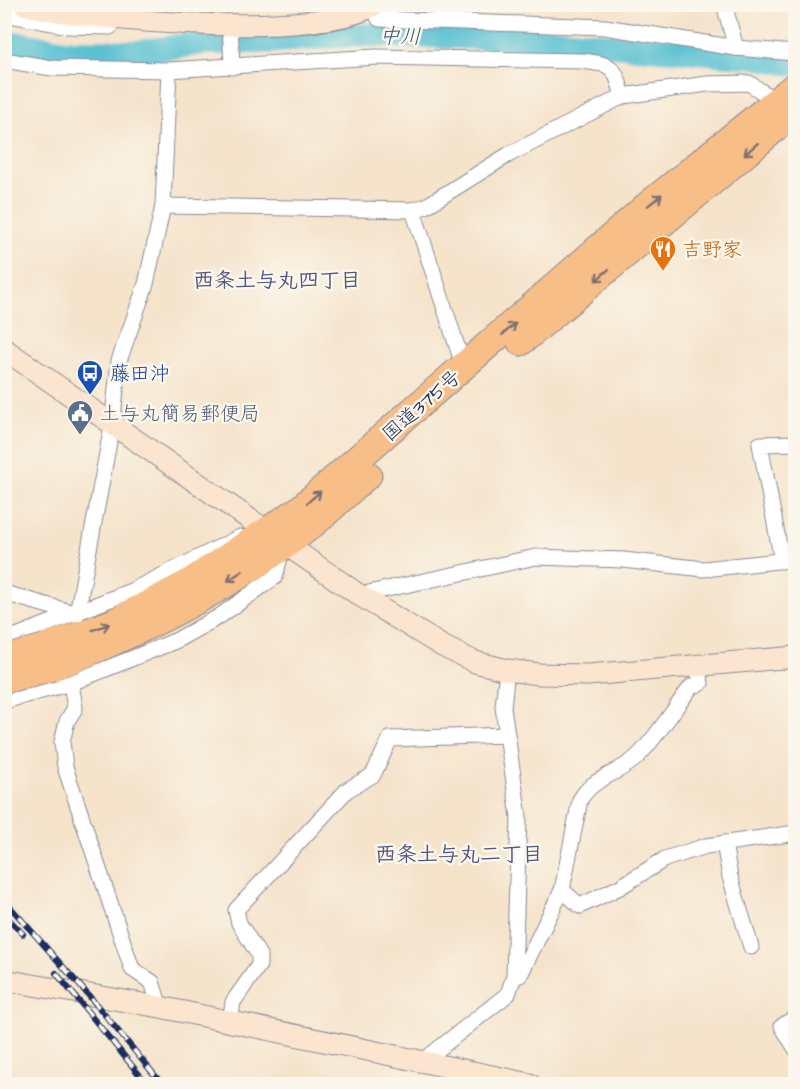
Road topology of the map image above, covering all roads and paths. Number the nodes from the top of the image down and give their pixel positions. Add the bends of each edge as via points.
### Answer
1 (724, 4) edge
2 (27, 5) edge
3 (375, 6) edge
4 (4, 14) edge
5 (117, 18) junction
6 (231, 27) junction
7 (736, 48) junction
8 (794, 53) dead end
9 (4, 60) edge
10 (232, 67) junction
11 (169, 70) junction
12 (623, 96) junction
13 (788, 98) edge
14 (163, 206) junction
15 (413, 210) junction
16 (4, 349) edge
17 (464, 368) junction
18 (112, 426) junction
19 (795, 443) edge
20 (276, 538) junction
21 (789, 560) edge
22 (4, 593) edge
23 (359, 595) junction
24 (77, 614) junction
25 (20, 637) junction
26 (4, 641) edge
27 (795, 657) edge
28 (4, 660) edge
29 (57, 666) junction
30 (698, 667) junction
31 (507, 670) junction
32 (4, 680) edge
33 (36, 693) junction
34 (4, 701) edge
35 (507, 735) junction
36 (795, 833) edge
37 (724, 843) junction
38 (562, 890) junction
39 (751, 947) dead end
40 (514, 976) junction
41 (5, 980) edge
42 (4, 987) edge
43 (160, 1007) junction
44 (795, 1017) edge
45 (230, 1022) junction
46 (795, 1049) edge
47 (426, 1062) junction
48 (476, 1078) edge
49 (530, 1084) edge

1 - 7 street
2 - 5 street
3 - 6 street via 322,21
3 - 7 street via 379,19 605,27
4 - 5 street via 67,26 111,27
5 - 6 street
6 - 10 street
7 - 8 street
9 - 11 street via 52,69
10 - 11 street
10 - 12 street via 376,57 582,61 609,64 616,71
11 - 14 street
12 - 13 street via 707,84 749,83
12 - 15 street via 508,155 426,206
17 -> 13 highway, 国道375号 via 648,205
13 -> 20 highway, 国道375号 via 312,524
14 - 15 street
14 - 18 street via 146,284 119,361
15 - 17 street
16 - 18 street
20 -> 17 highway, 国道375号 via 300,509
18 - 20 street
18 - 24 street
19 - 21 street via 760,444
20 - 23 street
20 - 24 street via 243,536
20 - 29 highway, 国道375号 via 177,612 120,641
21 - 23 street via 704,569 623,560 536,557
22 - 24 street
23 - 31 street via 442,646 475,662
24 - 25 street
25 - 26 street
25 - 33 street
27 - 30 street
28 - 29 highway, 国道375号, bridge
29 - 32 highway, 国道375号, bridge
29 - 33 street
29 - 43 street via 75,708 62,742 65,766 132,969 152,982
30 - 31 street via 588,675
30 - 38 street via 700,683 691,687 639,754 625,768 586,788 580,800
31 - 35 street
33 - 34 street
35 - 40 street via 519,817
35 - 45 street via 390,739 373,775 347,790 236,910 239,923 260,955 259,966 233,1002
36 - 37 street
37 - 38 street via 665,859 580,906
37 - 39 street
38 - 40 street via 520,975
40 - 47 street via 508,994
41 - 42 street
41 - 43 street
43 - 45 street
44 - 46 street via 782,1026
45 - 47 street
47 - 48 street
48 - 49 street

